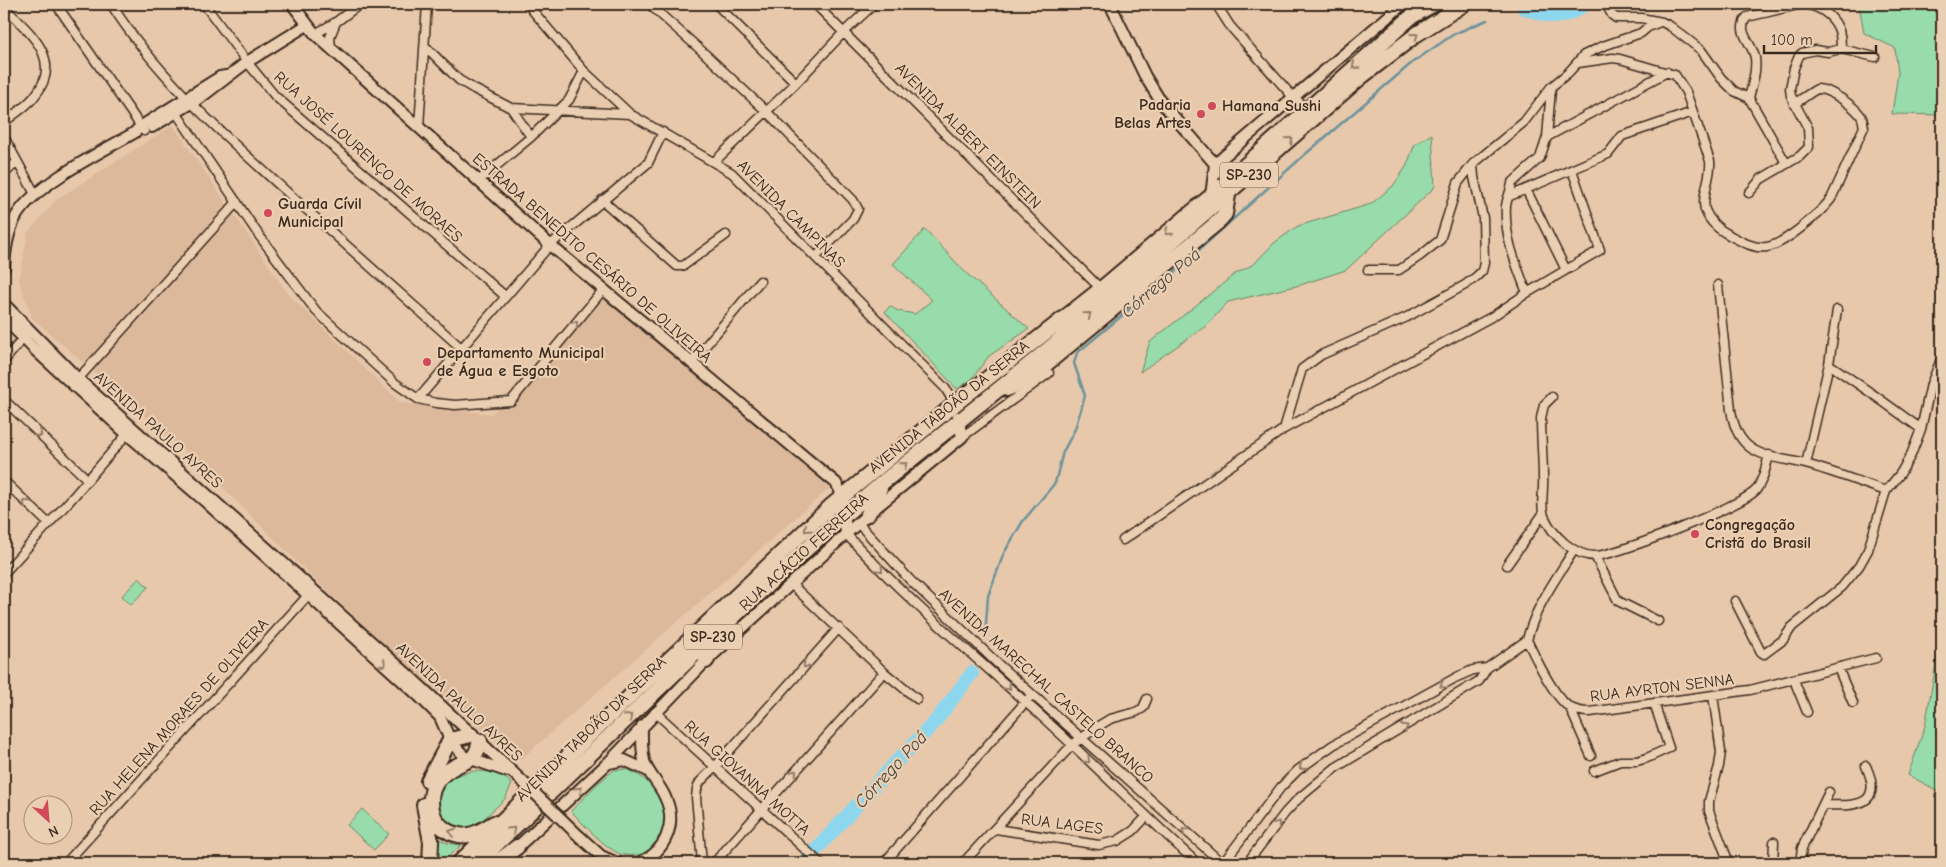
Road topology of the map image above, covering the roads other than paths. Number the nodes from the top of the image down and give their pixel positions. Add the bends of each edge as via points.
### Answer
1 (56, 4) edge
2 (110, 4) edge
3 (204, 4) edge
4 (292, 4) edge
5 (360, 4) edge
6 (427, 4) edge
7 (527, 4) edge
8 (649, 4) edge
9 (716, 4) edge
10 (815, 4) edge
11 (874, 4) edge
12 (1110, 4) edge
13 (1216, 4) edge
14 (1403, 4) edge
15 (1434, 4) edge
16 (1464, 4) edge
17 (1606, 4) edge
18 (4, 9) edge
19 (336, 22) junction
20 (1662, 22) junction
21 (307, 25) junction
22 (843, 33) junction
23 (315, 34) junction
24 (425, 46) junction
25 (331, 49) junction
26 (1841, 49) junction
27 (1875, 57) dead end
28 (247, 62) junction
29 (1578, 63) junction
30 (584, 71) junction
31 (1667, 72) junction
32 (796, 83) junction
33 (1551, 87) junction
34 (1293, 97) junction
35 (1749, 98) junction
36 (188, 101) junction
37 (1794, 104) junction
38 (511, 108) junction
39 (174, 110) junction
40 (558, 111) junction
41 (766, 111) junction
42 (1693, 112) junction
43 (630, 114) junction
44 (1309, 114) junction
45 (4, 122) edge
46 (418, 127) junction
47 (139, 130) junction
48 (663, 132) junction
49 (4, 137) edge
50 (531, 137) junction
51 (1547, 137) junction
52 (18, 162) junction
53 (714, 162) junction
54 (1786, 162) junction
55 (1214, 164) junction
56 (1474, 164) junction
57 (1572, 170) junction
58 (4, 174) edge
59 (478, 181) junction
60 (1229, 185) junction
61 (1526, 189) junction
62 (1749, 192) dead end
63 (35, 194) junction
64 (1210, 196) junction
65 (1510, 196) junction
66 (602, 200) junction
67 (237, 202) junction
68 (726, 235) dead end
69 (550, 245) junction
70 (816, 256) junction
71 (4, 267) edge
72 (1368, 270) dead end
73 (1566, 270) junction
74 (760, 281) dead end
75 (1718, 285) dead end
76 (1101, 289) junction
77 (603, 290) junction
78 (1527, 293) junction
79 (505, 296) junction
80 (4, 304) edge
81 (1837, 310) dead end
82 (4, 318) edge
83 (22, 337) junction
84 (460, 347) junction
85 (1942, 357) edge
86 (4, 361) edge
87 (691, 363) junction
88 (1828, 364) junction
89 (1048, 372) dead end
90 (78, 379) junction
91 (1552, 397) dead end
92 (418, 399) junction
93 (4, 400) edge
94 (955, 404) junction
95 (959, 421) junction
96 (1284, 429) junction
97 (1921, 429) junction
98 (127, 434) junction
99 (962, 437) junction
100 (148, 441) junction
101 (1769, 455) junction
102 (1806, 464) junction
103 (88, 480) junction
104 (4, 481) edge
105 (882, 483) junction
106 (841, 491) junction
107 (1886, 491) junction
108 (1543, 514) junction
109 (845, 515) junction
110 (863, 519) junction
111 (49, 524) junction
112 (846, 534) junction
113 (1123, 540) dead end
114 (263, 549) junction
115 (1574, 550) junction
116 (1595, 556) junction
117 (4, 560) edge
118 (1507, 565) dead end
119 (10, 566) junction
120 (4, 573) edge
121 (910, 580) junction
122 (790, 584) junction
123 (900, 590) junction
124 (310, 593) junction
125 (1735, 601) dead end
126 (746, 605) junction
127 (1658, 621) dead end
128 (955, 622) junction
129 (839, 628) junction
130 (947, 631) junction
131 (1527, 640) junction
132 (1876, 658) dead end
133 (706, 661) junction
134 (998, 664) junction
135 (1488, 668) junction
136 (1838, 668) junction
137 (991, 670) junction
138 (884, 672) junction
139 (1794, 680) junction
140 (1033, 694) junction
141 (1714, 695) junction
142 (917, 699) dead end
143 (1147, 699) dead end
144 (1025, 703) junction
145 (1654, 703) junction
146 (1853, 703) dead end
147 (1570, 708) junction
148 (655, 712) junction
149 (1807, 712) dead end
150 (642, 726) junction
151 (475, 738) junction
152 (1081, 738) junction
153 (450, 740) junction
154 (625, 745) junction
155 (1072, 745) junction
156 (1591, 756) dead end
157 (470, 759) junction
158 (608, 763) junction
159 (632, 763) junction
160 (1866, 766) dead end
161 (714, 768) junction
162 (648, 771) junction
163 (1594, 771) dead end
164 (519, 779) junction
165 (1829, 792) dead end
166 (1823, 805) junction
167 (762, 809) junction
168 (512, 812) junction
169 (1146, 817) junction
170 (996, 829) junction
171 (1774, 842) dead end
172 (518, 847) junction
173 (819, 862) edge
174 (66, 863) edge
175 (430, 863) edge
176 (459, 863) edge
177 (476, 863) edge
178 (496, 863) edge
179 (500, 863) edge
180 (618, 863) edge
181 (638, 863) edge
182 (702, 863) edge
183 (714, 863) edge
184 (884, 863) edge
185 (963, 863) edge
186 (1197, 863) edge
187 (1222, 863) edge
188 (1247, 863) edge
189 (1729, 863) edge
190 (1773, 863) edge
191 (1800, 863) edge

1 - 47 street
2 - 36 street
3 - 28 street, RUA JOSÉ LOURENÇO DE MORAES
4 - 21 main road, ESTRADA BENEDITO CESÁRIO DE OLIVEIRA
5 - 19 street
6 - 24 street
7 - 30 street, AVENIDA CAMPINAS
8 - 41 street
9 - 32 street
10 - 22 street, AVENIDA ALBERT EINSTEIN
11 - 22 street
12 - 55 main road via 1157,95
13 - 34 street via 1230,26
14 - 34 main road
15 -> 44 highway, AVENIDA TABOÃO DA SERRA / SP-230 via 1411,18
44 -> 16 highway, AVENIDA TABOÃO DA SERRA / SP-230 via 1417,34
17 - 20 street via 1616,18
18 - 45 street via 38,42 47,71 33,98
19 - 23 street
19 - 25 street via 330,37
20 - 29 street via 1589,52
20 - 35 street via 1695,44 1721,78 1734,91
21 - 23 main road, ESTRADA BENEDITO CESÁRIO DE OLIVEIRA
21 - 28 main road
22 - 32 street
22 - 76 street, AVENIDA ALBERT EINSTEIN
23 - 25 main road, ESTRADA BENEDITO CESÁRIO DE OLIVEIRA
24 - 38 street via 460,80
24 - 46 street
25 - 46 main road, ESTRADA BENEDITO CESÁRIO DE OLIVEIRA
26 - 27 street
26 - 35 street via 1839,30 1817,6 1802,4 1747,17 1742,27 1755,56
26 - 37 street via 1815,50 1799,56 1790,89
28 - 36 main road
28 - 79 street, RUA JOSÉ LOURENÇO DE MORAES via 275,96
29 - 31 street via 1620,58
29 - 33 street
30 - 40 street via 575,92
30 - 43 street, AVENIDA CAMPINAS
31 - 42 street via 1675,75 1682,84
31 - 51 street
32 - 41 street
33 - 51 street
33 - 56 street via 1524,122
34 - 44 main road
34 - 55 main road
35 - 54 street
36 - 39 main road
36 - 84 street
37 - 42 street via 1814,90 1828,91 1850,104 1864,127 1823,208 1808,222 1768,247 1753,246 1717,228 1706,212 1704,202 1710,160
37 - 54 street via 1808,128 1809,147 1800,156
38 - 40 street
38 - 50 street
39 - 47 main road
39 - 67 street
40 - 43 street
40 - 50 street
41 - 53 street
41 - 70 street via 853,200 858,209 853,219
42 - 57 street via 1622,136 1608,154
43 - 48 street, AVENIDA CAMPINAS
44 - 60 highway, AVENIDA TABOÃO DA SERRA / SP-230
46 - 59 main road, ESTRADA BENEDITO CESÁRIO DE OLIVEIRA
47 - 63 main road
48 - 53 street, AVENIDA CAMPINAS
48 - 66 street via 648,163
49 - 52 street
50 - 59 street
51 - 65 street via 1540,158 1512,183
52 - 58 street
52 - 63 street
53 - 70 street, AVENIDA CAMPINAS via 741,182
54 - 62 street via 1761,179
55 - 60 main road
55 - 64 main road
56 - 72 street via 1458,183 1440,240 1399,270
56 - 96 street via 1483,218 1482,271 1465,285 1407,317 1321,355 1302,369
57 - 61 street
57 - 73 street via 1600,250
59 - 69 main road, ESTRADA BENEDITO CESÁRIO DE OLIVEIRA
60 - 64 highway, AVENIDA TABOÃO DA SERRA / SP-230
95 -> 60 highway, AVENIDA TABOÃO DA SERRA / SP-230 via 1073,328
61 - 65 street
61 - 73 street
63 - 71 main road via 17,215 7,241
64 -> 76 highway, AVENIDA TABOÃO DA SERRA / SP-230
65 - 78 street via 1506,203 1507,235
66 - 68 street via 674,265 682,266
66 - 69 street
67 - 90 street
67 - 92 street via 316,310 395,383
69 - 77 main road, ESTRADA BENEDITO CESÁRIO DE OLIVEIRA
69 - 79 street
70 - 94 street, AVENIDA CAMPINAS via 945,388
73 - 78 street
74 - 87 street
75 - 101 street via 1733,422 1746,445
76 - 94 highway, AVENIDA TABOÃO DA SERRA / SP-230
77 - 87 main road, ESTRADA BENEDITO CESÁRIO DE OLIVEIRA
92 -> 77 street via 455,405 511,401
78 - 96 street via 1493,316
79 - 84 street
80 - 83 main road, AVENIDA PAULO AYRES
81 - 88 street
82 - 83 main road, AVENIDA PAULO AYRES
83 - 86 street
83 - 90 main road, AVENIDA PAULO AYRES
83 - 98 main road, AVENIDA PAULO AYRES
84 - 92 street
85 - 97 street via 1931,384
87 - 106 main road, ESTRADA BENEDITO CESÁRIO DE OLIVEIRA via 801,452
88 - 97 street
88 - 102 street
89 - 99 street, RUA ACÁCIO FERREIRA
90 - 100 main road, AVENIDA PAULO AYRES
91 - 108 street via 1544,405 1541,418
93 -> 103 street
94 - 95 main road
94 - 106 highway, AVENIDA TABOÃO DA SERRA / SP-230 via 854,487
95 - 99 main road
105 -> 95 highway, AVENIDA TABOÃO DA SERRA / SP-230
96 - 113 street
97 - 107 street via 1911,455
98 - 100 main road via 137,434
98 - 103 street
98 - 114 main road, AVENIDA PAULO AYRES
99 - 110 main road, RUA ACÁCIO FERREIRA
100 - 114 main road, AVENIDA PAULO AYRES
101 - 102 street
101 - 116 street via 1759,485 1746,498 1659,536 1611,554
102 - 107 street
103 - 111 street
111 -> 104 street
105 - 109 highway, AVENIDA TABOÃO DA SERRA / SP-230
105 - 110 highway
106 - 109 main road
106 -> 168 highway, AVENIDA TABOÃO DA SERRA / SP-230
107 - 125 street via 1868,550 1859,566 1842,587 1764,654 1760,652
108 - 115 street via 1558,536
108 - 118 street
109 - 112 main road
109 - 126 highway, AVENIDA TABOÃO DA SERRA / SP-230
110 - 112 main road, RUA ACÁCIO FERREIRA
110 - 121 street, AVENIDA MARECHAL CASTELO BRANCO
111 - 119 street
112 - 122 main road, RUA ACÁCIO FERREIRA
112 -> 123 street, AVENIDA MARECHAL CASTELO BRANCO
114 - 124 main road, AVENIDA PAULO AYRES
115 - 116 street
115 - 131 street via 1540,606
116 - 127 street via 1618,601
117 - 119 street
119 - 120 street
121 - 123 street
121 - 128 street, AVENIDA MARECHAL CASTELO BRANCO
122 - 129 street
122 - 133 main road, RUA ACÁCIO FERREIRA
123 - 130 street, AVENIDA MARECHAL CASTELO BRANCO
124 - 151 main road, AVENIDA PAULO AYRES via 406,673
124 -> 153 main road, AVENIDA PAULO AYRES via 433,709 445,725
124 - 174 street, RUA HELENA MORAES DE OLIVEIRA
126 - 133 highway
177 -> 126 highway, AVENIDA TABOÃO DA SERRA / SP-230
128 - 130 street
128 - 134 street, AVENIDA MARECHAL CASTELO BRANCO
129 - 138 street
129 -> 161 street
130 - 137 street, AVENIDA MARECHAL CASTELO BRANCO
131 - 135 street
131 - 147 street, RUA AYRTON SENNA via 1551,684
132 - 136 street, RUA AYRTON SENNA
133 - 148 main road, RUA ACÁCIO FERREIRA
134 - 137 street
134 - 140 street, AVENIDA MARECHAL CASTELO BRANCO
135 -> 187 street via 1473,670 1457,678 1313,759 1281,787
188 -> 135 street via 1285,813 1335,768 1479,681
136 - 139 street, RUA AYRTON SENNA
136 - 146 street
137 -> 144 street, AVENIDA MARECHAL CASTELO BRANCO
138 - 142 street
167 -> 138 street
139 - 141 street, RUA AYRTON SENNA
139 - 149 street
140 - 144 street
140 - 152 street, AVENIDA MARECHAL CASTELO BRANCO
141 - 145 street, RUA AYRTON SENNA
141 - 189 street via 1721,752 1709,811
143 - 152 street via 1146,705 1136,712 1110,719
144 - 155 street, AVENIDA MARECHAL CASTELO BRANCO
144 - 184 street
145 - 147 street, RUA AYRTON SENNA via 1590,712
145 - 163 street via 1669,748 1647,758 1620,761
147 - 156 street
148 - 150 main road, RUA ACÁCIO FERREIRA
148 - 161 street, RUA GIOVANNA MOTTA
150 - 154 main road, RUA ACÁCIO FERREIRA
150 - 162 main road via 642,748
151 - 153 highway
151 - 157 highway via 476,753
151 - 164 main road, AVENIDA PAULO AYRES
152 - 155 street
187 -> 152 street, AVENIDA MARECHAL CASTELO BRANCO
153 - 157 main road, AVENIDA PAULO AYRES
153 - 175 highway via 429,778 424,796 431,842
154 - 158 main road, RUA ACÁCIO FERREIRA
154 - 159 main road
155 -> 169 street, AVENIDA MARECHAL CASTELO BRANCO
155 - 170 street
157 - 164 main road, AVENIDA PAULO AYRES via 494,765
168 -> 157 highway via 467,835 451,833 439,824 430,801 434,784 445,772
158 - 159 main road via 616,760
172 -> 158 main road, RUA ACÁCIO FERREIRA
159 - 162 main road
160 - 166 street via 1873,789 1865,801 1849,806
161 - 167 street, RUA GIOVANNA MOTTA
161 - 182 street via 697,789
162 - 181 main road via 667,800 669,830 661,848
164 - 180 main road, bridge via 601,856
165 - 166 street
166 - 191 street via 1802,848
167 - 173 street, RUA GIOVANNA MOTTA
167 - 183 street
168 - 176 highway, AVENIDA TABOÃO DA SERRA / SP-230
169 - 170 street, RUA LAGES via 1117,841 1098,844
169 - 186 street, AVENIDA MARECHAL CASTELO BRANCO
170 - 185 street
171 - 190 street
172 - 178 highway
172 - 179 main road, RUA ACÁCIO FERREIRA

